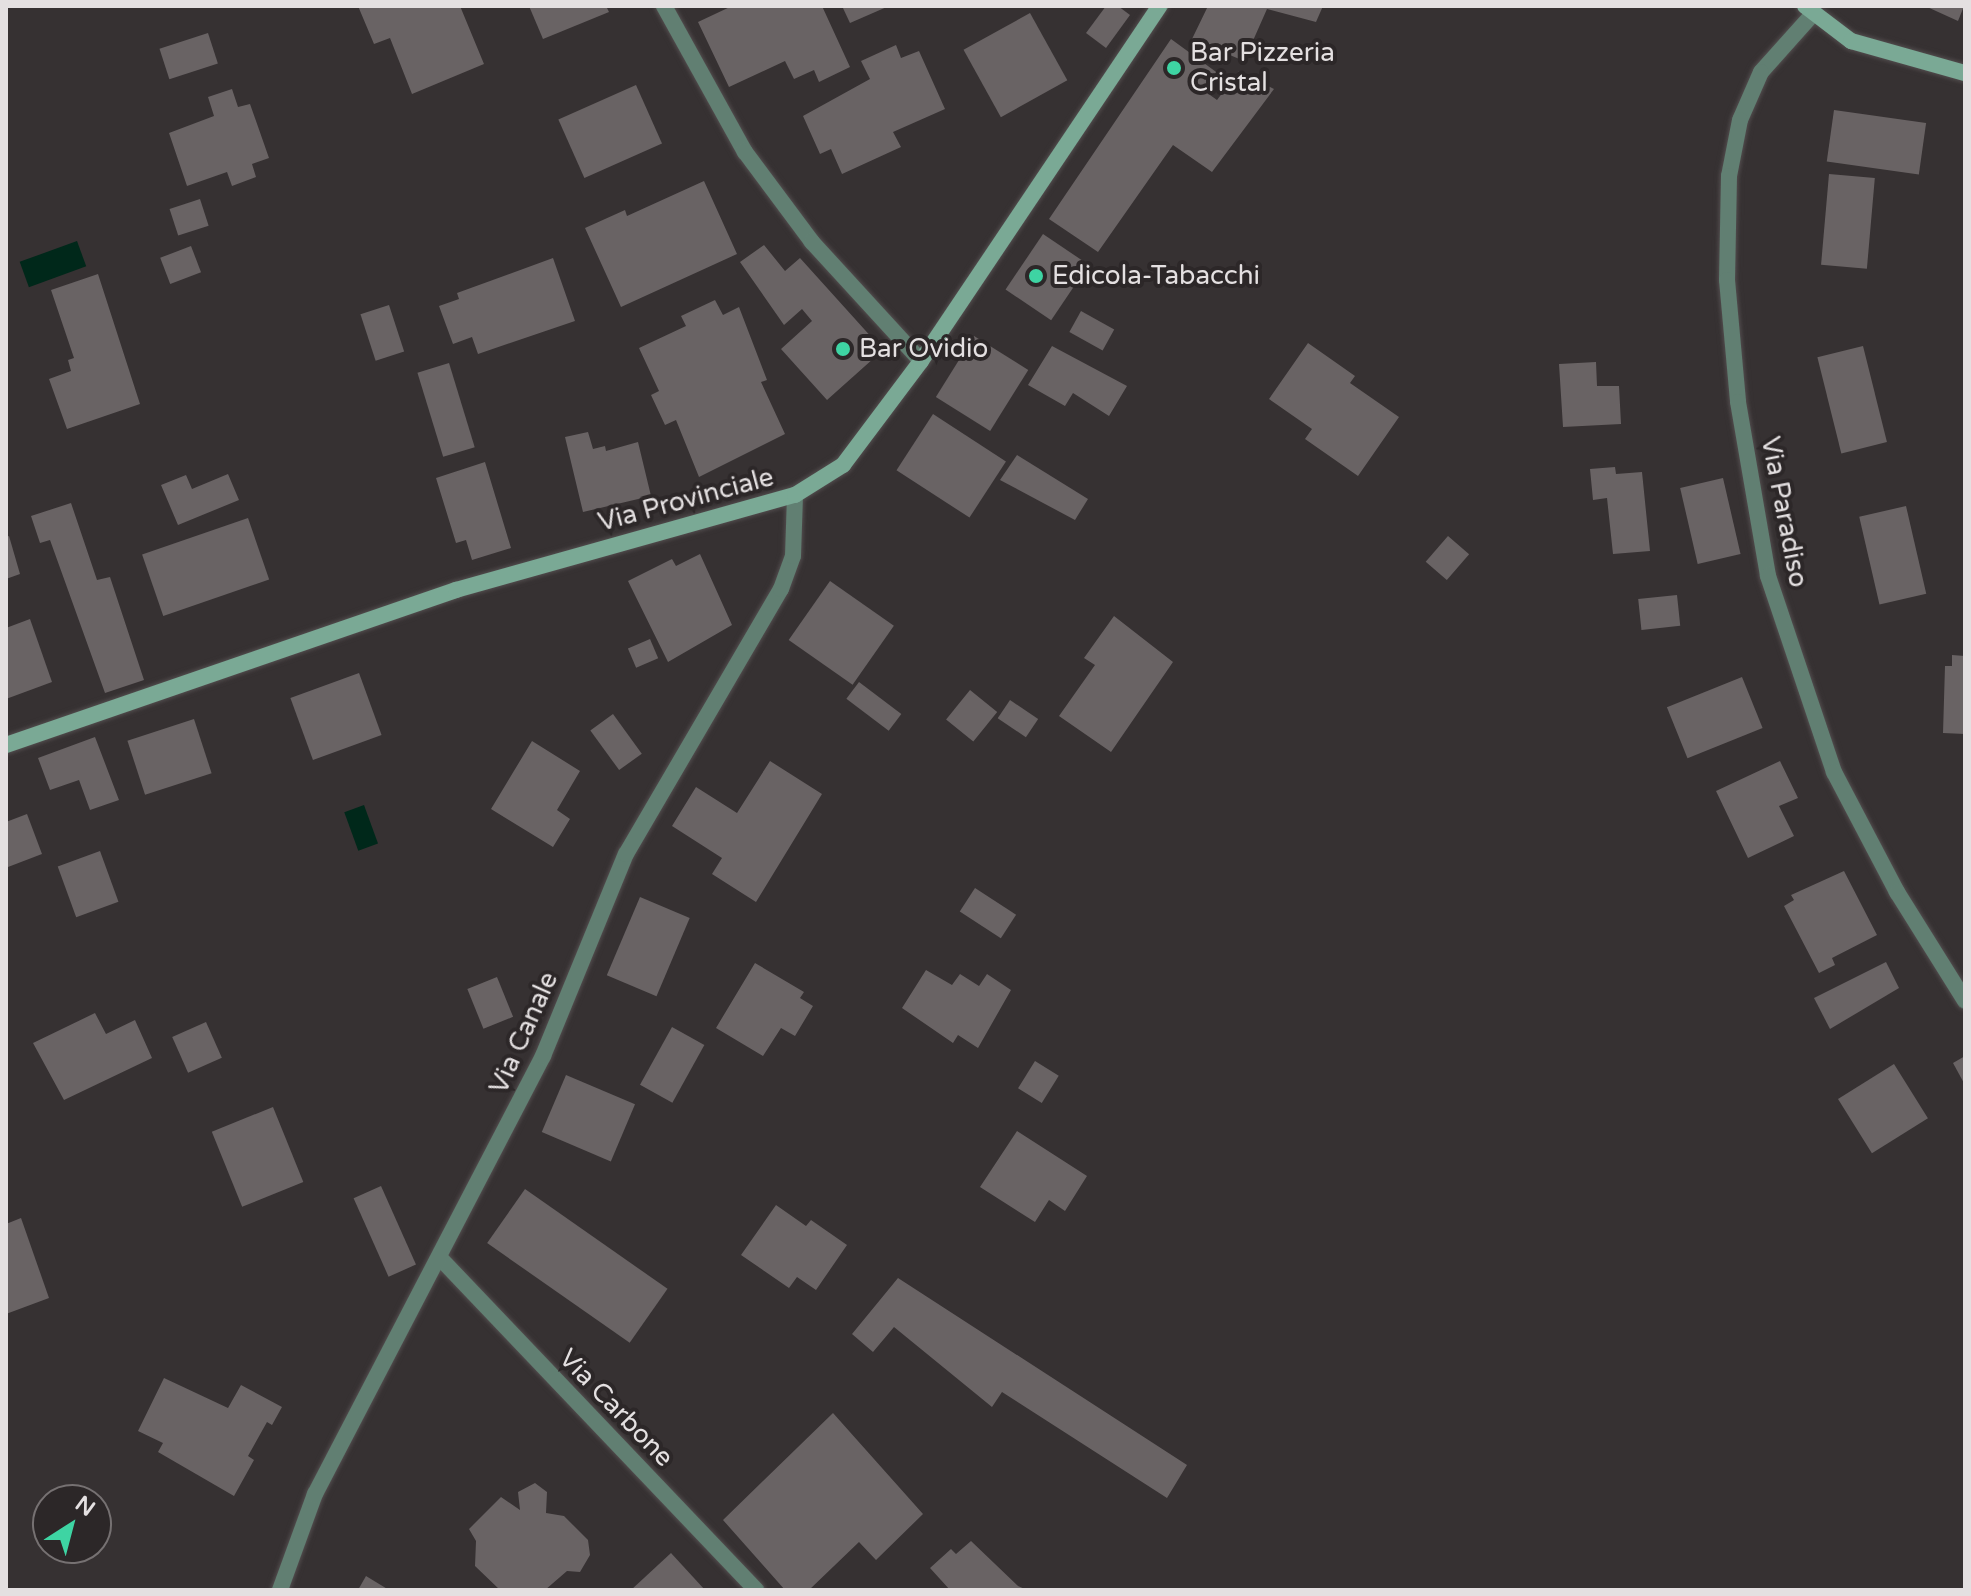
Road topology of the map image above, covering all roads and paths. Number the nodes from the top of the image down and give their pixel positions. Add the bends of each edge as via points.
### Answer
1 (664, 6) edge
2 (1160, 6) edge
3 (1808, 10) edge
4 (1965, 73) edge
5 (921, 361) junction
6 (795, 495) junction
7 (6, 745) edge
8 (1965, 1001) edge
9 (441, 1259) junction
10 (280, 1590) edge
11 (756, 1590) edge

1 - 5 street via 745,152 812,242
2 - 5 street, Via Provinciale
3 - 4 street via 1851,41
3 - 8 street, Via Paradiso via 1761,72 1740,120 1729,176 1727,280 1738,402 1768,576 1834,772 1897,892
5 - 6 street, Via Provinciale via 858,450
6 - 7 street, Via Provinciale via 456,590
6 - 9 street, Via Canale via 793,556 781,589 626,854 543,1056
9 - 10 street, Via Canale via 315,1494
9 - 11 street, Via Carbone

